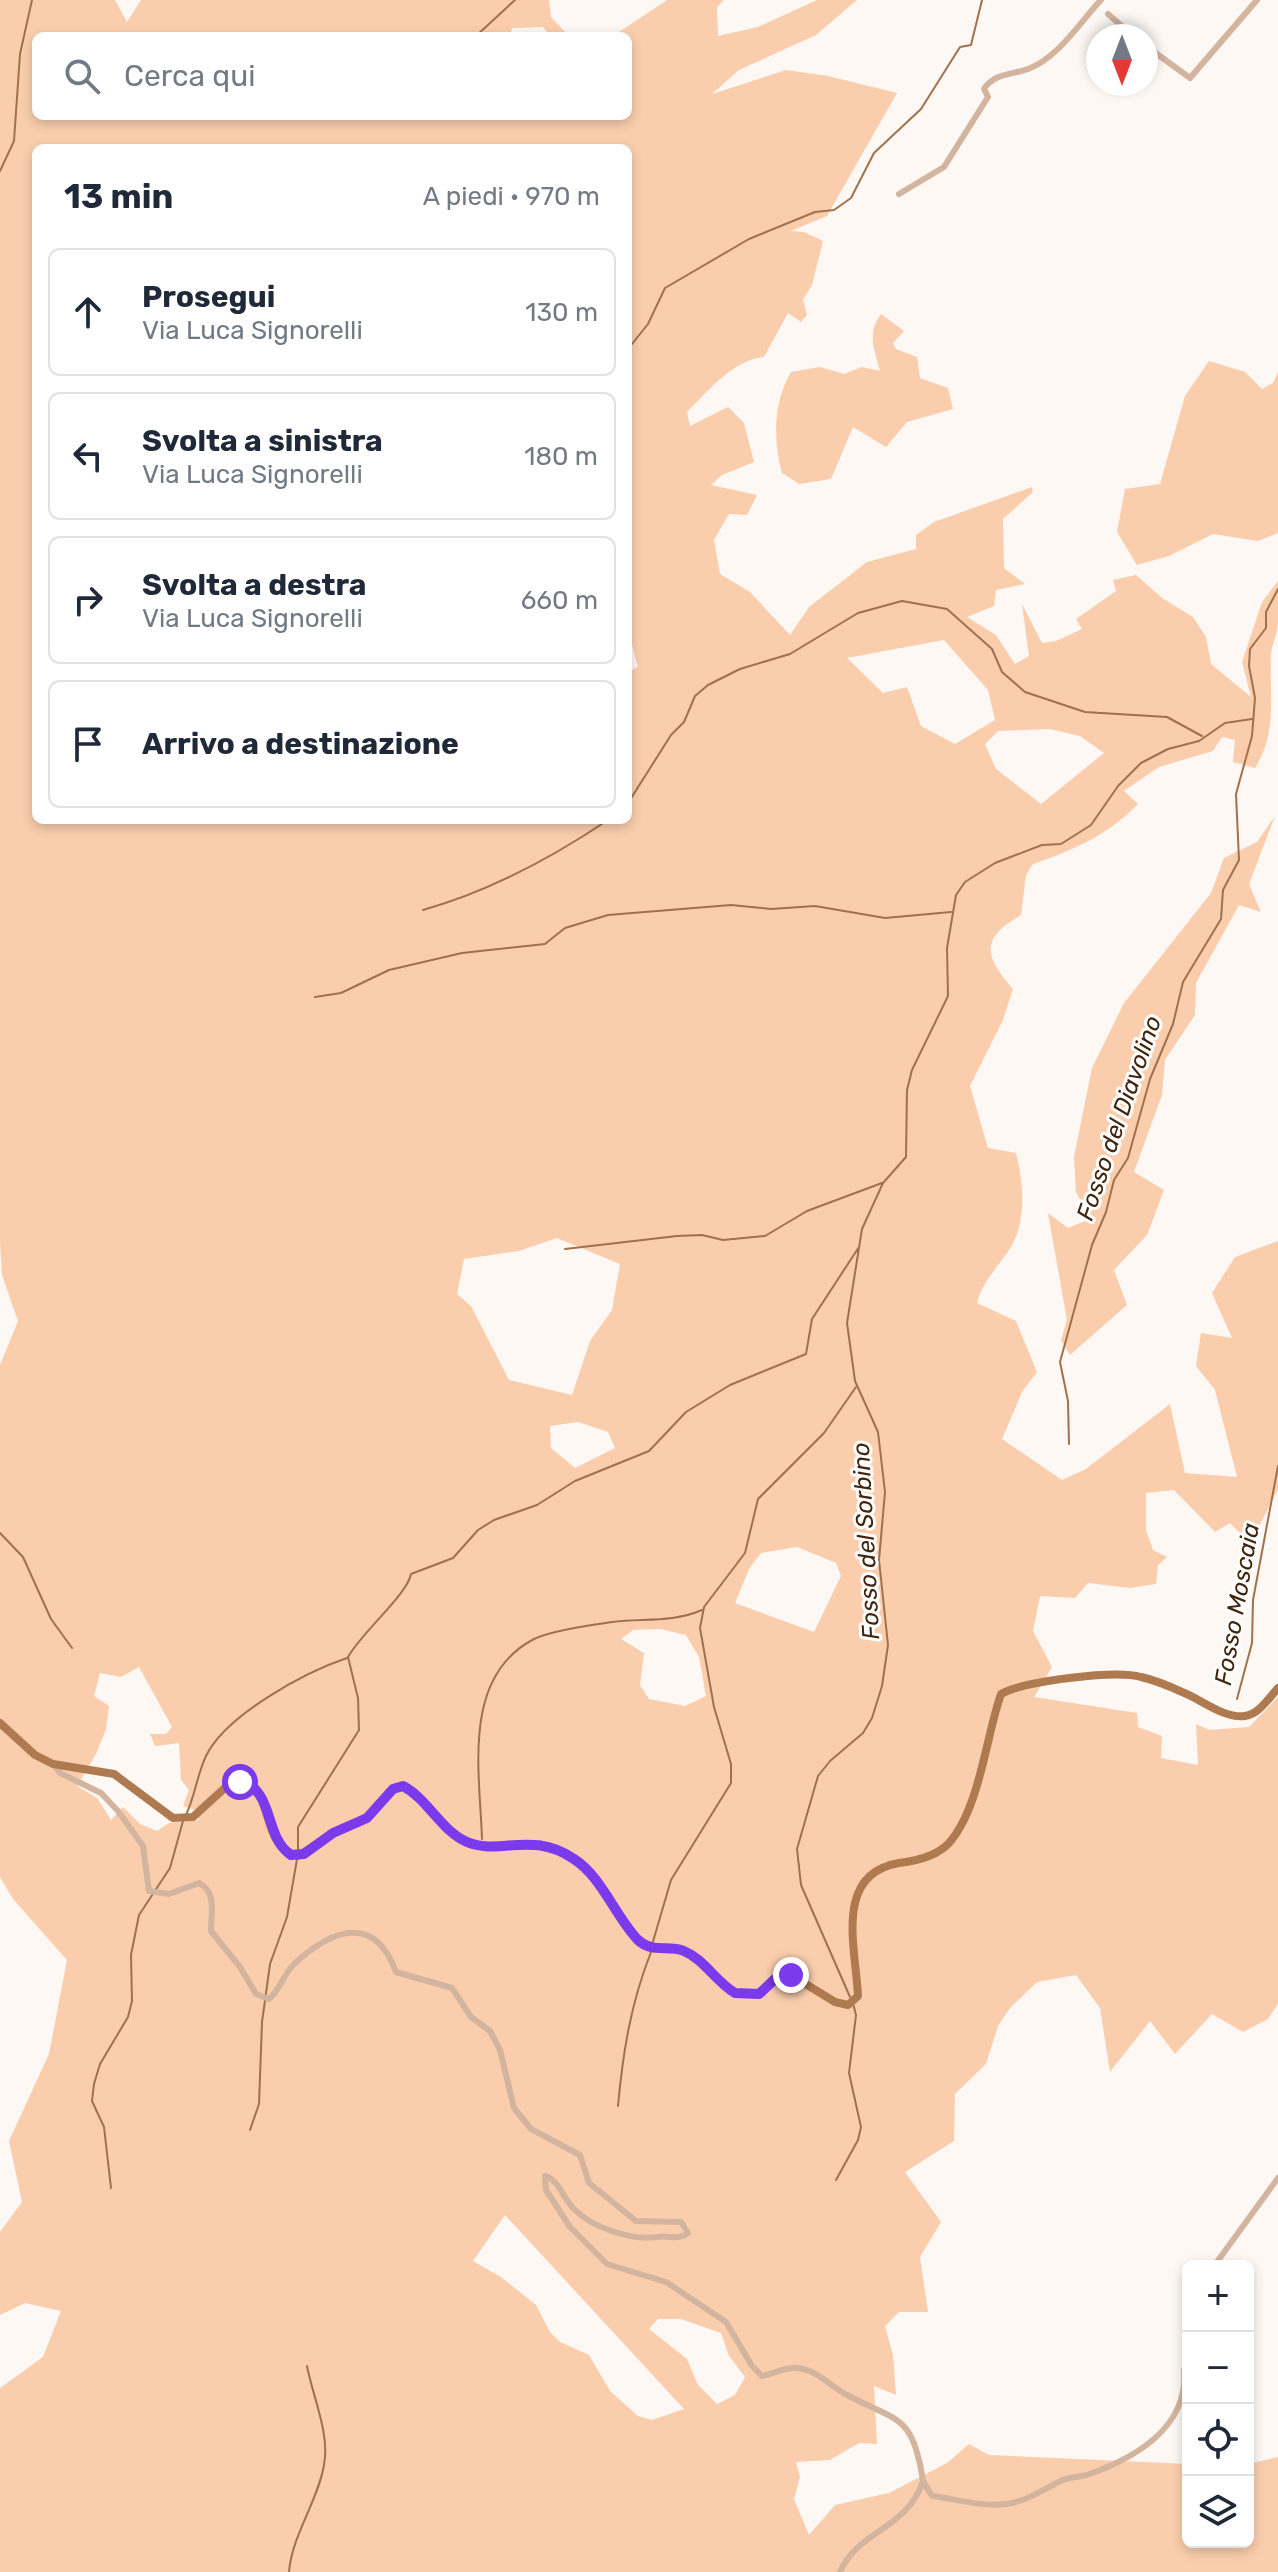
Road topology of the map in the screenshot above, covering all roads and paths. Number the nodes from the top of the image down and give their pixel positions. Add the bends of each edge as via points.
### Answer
1 (1101, 0) edge
2 (1257, 0) edge
3 (1108, 14) dead end
4 (1119, 24) edge
5 (1158, 55) edge
6 (899, 194) dead end
7 (1278, 1688) edge
8 (0, 1723) edge
9 (53, 1764) junction
10 (1278, 2178) edge
11 (1218, 2260) edge
12 (1182, 2403) edge
13 (923, 2481) junction
14 (840, 2572) edge

1 - 6 street via 1080,28 1032,68 986,84 988,97 947,163
2 - 5 street via 1190,78
3 - 4 street
7 - 9 main road via 1254,1713 1243,1716 1139,1676 1111,1674 1015,1686 1001,1694 987,1754 950,1842 934,1854 879,1867 865,1880 854,1905 852,1931 858,1996 848,2005 791,1975 775,1979 759,1994 735,1993 698,1957 676,1947 645,1946 579,1862 564,1852 526,1842 468,1842 403,1786 393,1789 367,1818 298,1856 274,1838 262,1795 253,1785 228,1785 193,1817 183,1819 165,1814 114,1774
8 - 9 main road
9 - 13 street via 60,1773 101,1793 118,1811 143,1846 149,1891 169,1894 199,1883 206,1887 212,1897 211,1931 256,1994 269,1999 295,1963 343,1930 375,1940 389,1953 396,1972 452,1988 471,2017 490,2031 500,2050 511,2100 531,2129 580,2155 589,2183 636,2221 681,2222 688,2233 645,2240 621,2235 576,2212 545,2176 546,2190 581,2239 607,2264 666,2282 726,2322 762,2376 802,2368 898,2418 916,2449
10 - 11 street
12 - 13 street via 1166,2430 1100,2469 1065,2479 1023,2501 995,2505 932,2496
13 - 14 street via 909,2510 855,2549

